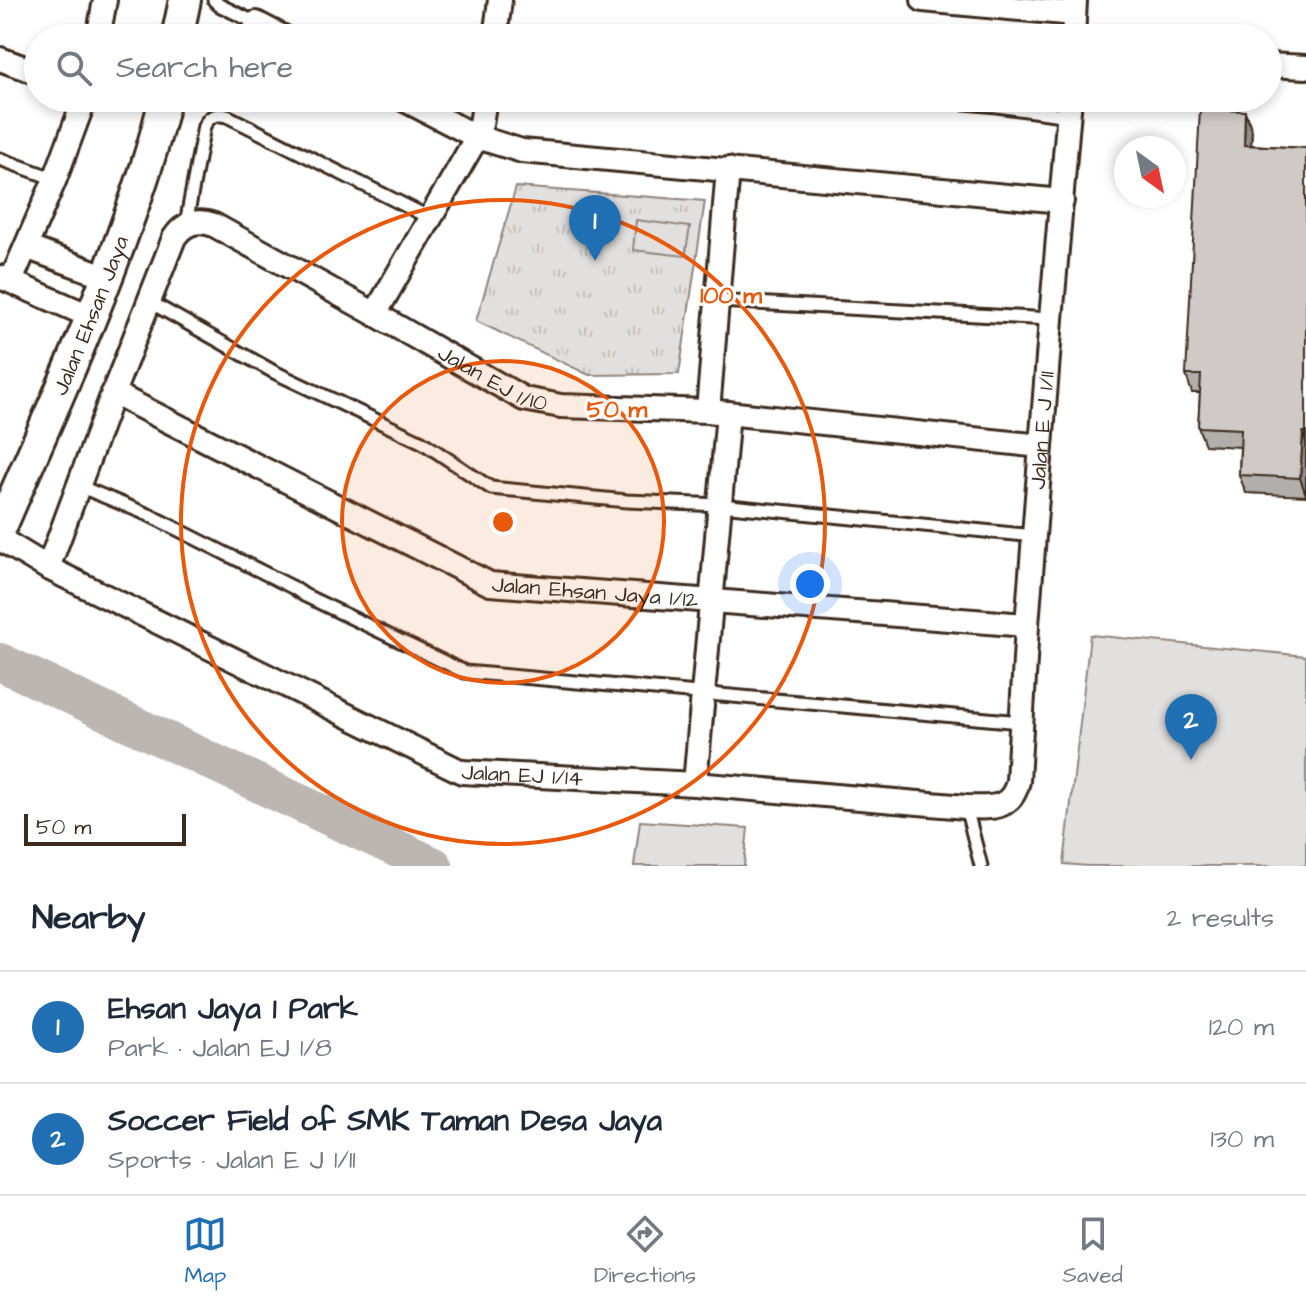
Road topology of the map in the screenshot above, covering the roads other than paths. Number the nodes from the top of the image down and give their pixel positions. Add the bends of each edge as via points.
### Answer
1 (105, 0) edge
2 (185, 0) edge
3 (214, 0) edge
4 (500, 0) edge
5 (923, 0) edge
6 (1075, 7) edge
7 (256, 23) edge
8 (101, 24) edge
9 (180, 24) edge
10 (497, 24) edge
11 (0, 59) edge
12 (1282, 66) edge
13 (1306, 67) edge
14 (24, 68) edge
15 (80, 112) edge
16 (161, 112) edge
17 (428, 112) edge
18 (483, 112) edge
19 (1070, 112) edge
20 (477, 137) junction
21 (0, 159) edge
22 (728, 169) junction
23 (55, 179) junction
24 (1062, 201) junction
25 (430, 218) junction
26 (180, 231) junction
27 (26, 247) junction
28 (107, 277) junction
29 (5, 279) edge
30 (717, 301) junction
31 (150, 302) junction
32 (375, 314) junction
33 (92, 317) junction
34 (1051, 319) junction
35 (113, 393) junction
36 (718, 412) junction
37 (1041, 446) junction
38 (79, 486) junction
39 (720, 505) junction
40 (0, 529) edge
41 (1034, 536) junction
42 (0, 539) edge
43 (48, 568) junction
44 (711, 600) junction
45 (1027, 625) junction
46 (702, 692) junction
47 (1021, 722) junction
48 (1019, 762) joint
49 (695, 784) junction
50 (966, 807) junction
51 (981, 866) edge

1 - 8 street
2 - 9 street
3 - 7 lane
4 - 10 street
5 - 6 street
11 - 14 street
12 - 13 street
15 - 23 street
16 - 28 street, Jalan Ehsan Jaya
17 - 20 street
18 - 20 street
19 - 24 street, Jalan E J 1/11
20 - 22 street via 522,151
20 - 25 street
21 - 23 lane
22 - 24 street
22 - 30 street
23 - 27 street
24 - 34 street, Jalan E J 1/11
25 - 26 lane via 220,114 204,126
25 - 32 street
26 - 31 street
26 - 32 street, Jalan EJ 1/10 via 195,222 214,225
27 - 28 street
27 - 29 street
28 - 33 street, Jalan Ehsan Jaya
29 - 33 street
30 - 34 lane
30 - 36 street
31 - 35 street
31 - 39 lane via 274,372 422,442 491,488
32 - 36 street, Jalan EJ 1/10 via 524,399 561,406
33 - 40 street, Jalan Ehsan Jaya
34 - 37 street, Jalan E J 1/11
35 - 38 street
35 - 44 street, Jalan Ehsan Jaya 1/12 via 490,584
36 - 37 street, Jalan EJ 1/10
36 - 39 street
37 - 41 street, Jalan E J 1/11
38 - 43 street
38 - 46 lane via 149,515 465,672
39 - 41 lane
39 - 44 street
41 - 45 street, Jalan E J 1/11
42 - 43 street, Jalan EJ 1/14
43 - 49 street, Jalan EJ 1/14 via 462,772
44 - 45 street, Jalan Ehsan Jaya 1/12
44 - 46 street
45 - 47 street, Jalan E J 1/11
46 - 47 lane
46 - 49 street
47 - 48 street, Jalan E J 1/11
48 - 50 street, Jalan EJ 1/14 via 1016,789 1005,803
49 - 50 street, Jalan EJ 1/14
50 - 51 lane

